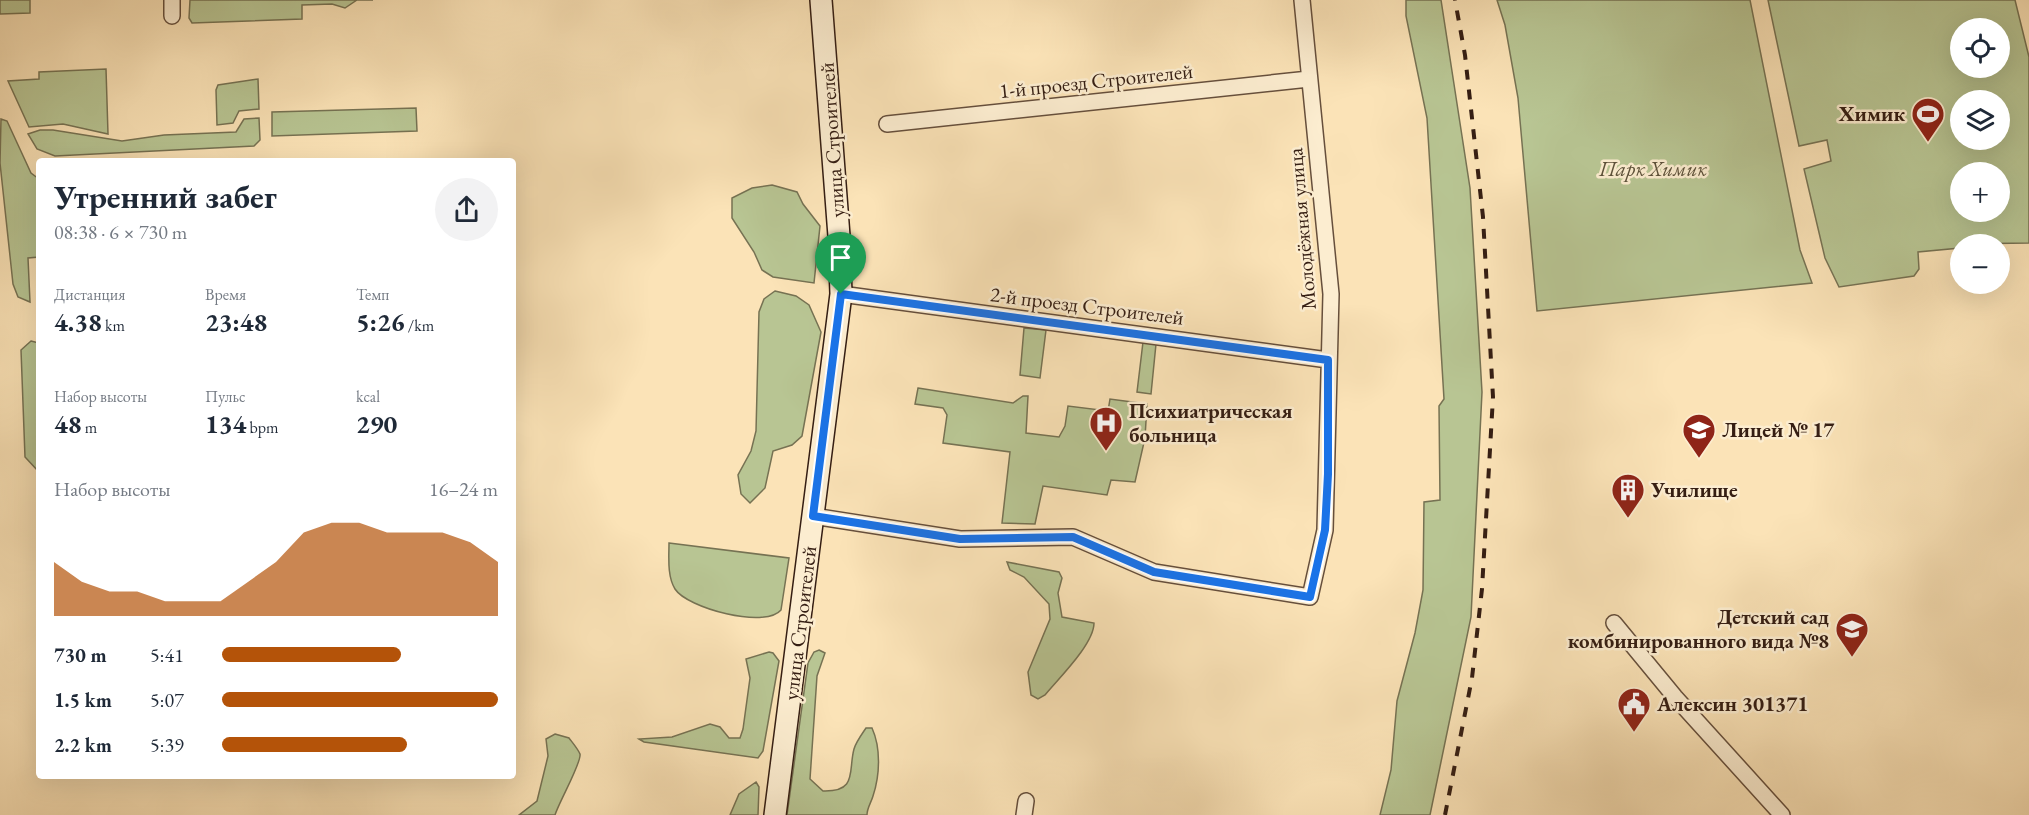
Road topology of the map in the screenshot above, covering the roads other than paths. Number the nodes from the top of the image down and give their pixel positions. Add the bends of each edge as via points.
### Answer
1 (172, 0) edge
2 (821, 0) edge
3 (1302, 0) edge
4 (172, 16) dead end
5 (1309, 79) junction
6 (887, 124) dead end
7 (841, 294) junction
8 (1328, 360) junction
9 (813, 516) junction
10 (1614, 623) dead end
11 (775, 815) edge
12 (1782, 815) edge

1 - 4 street
2 - 7 main road, улица Строителей
3 - 5 street, Молодёжная улица
5 - 6 street, 1-й проезд Строителей
5 - 8 street, Молодёжная улица via 1331,294
7 - 8 street, 2-й проезд Строителей
7 - 9 main road, улица Строителей
8 - 9 street, Молодёжная улица via 1325,530 1310,597 1154,572 1073,537 960,539
9 - 11 main road, улица Строителей
10 - 12 street

